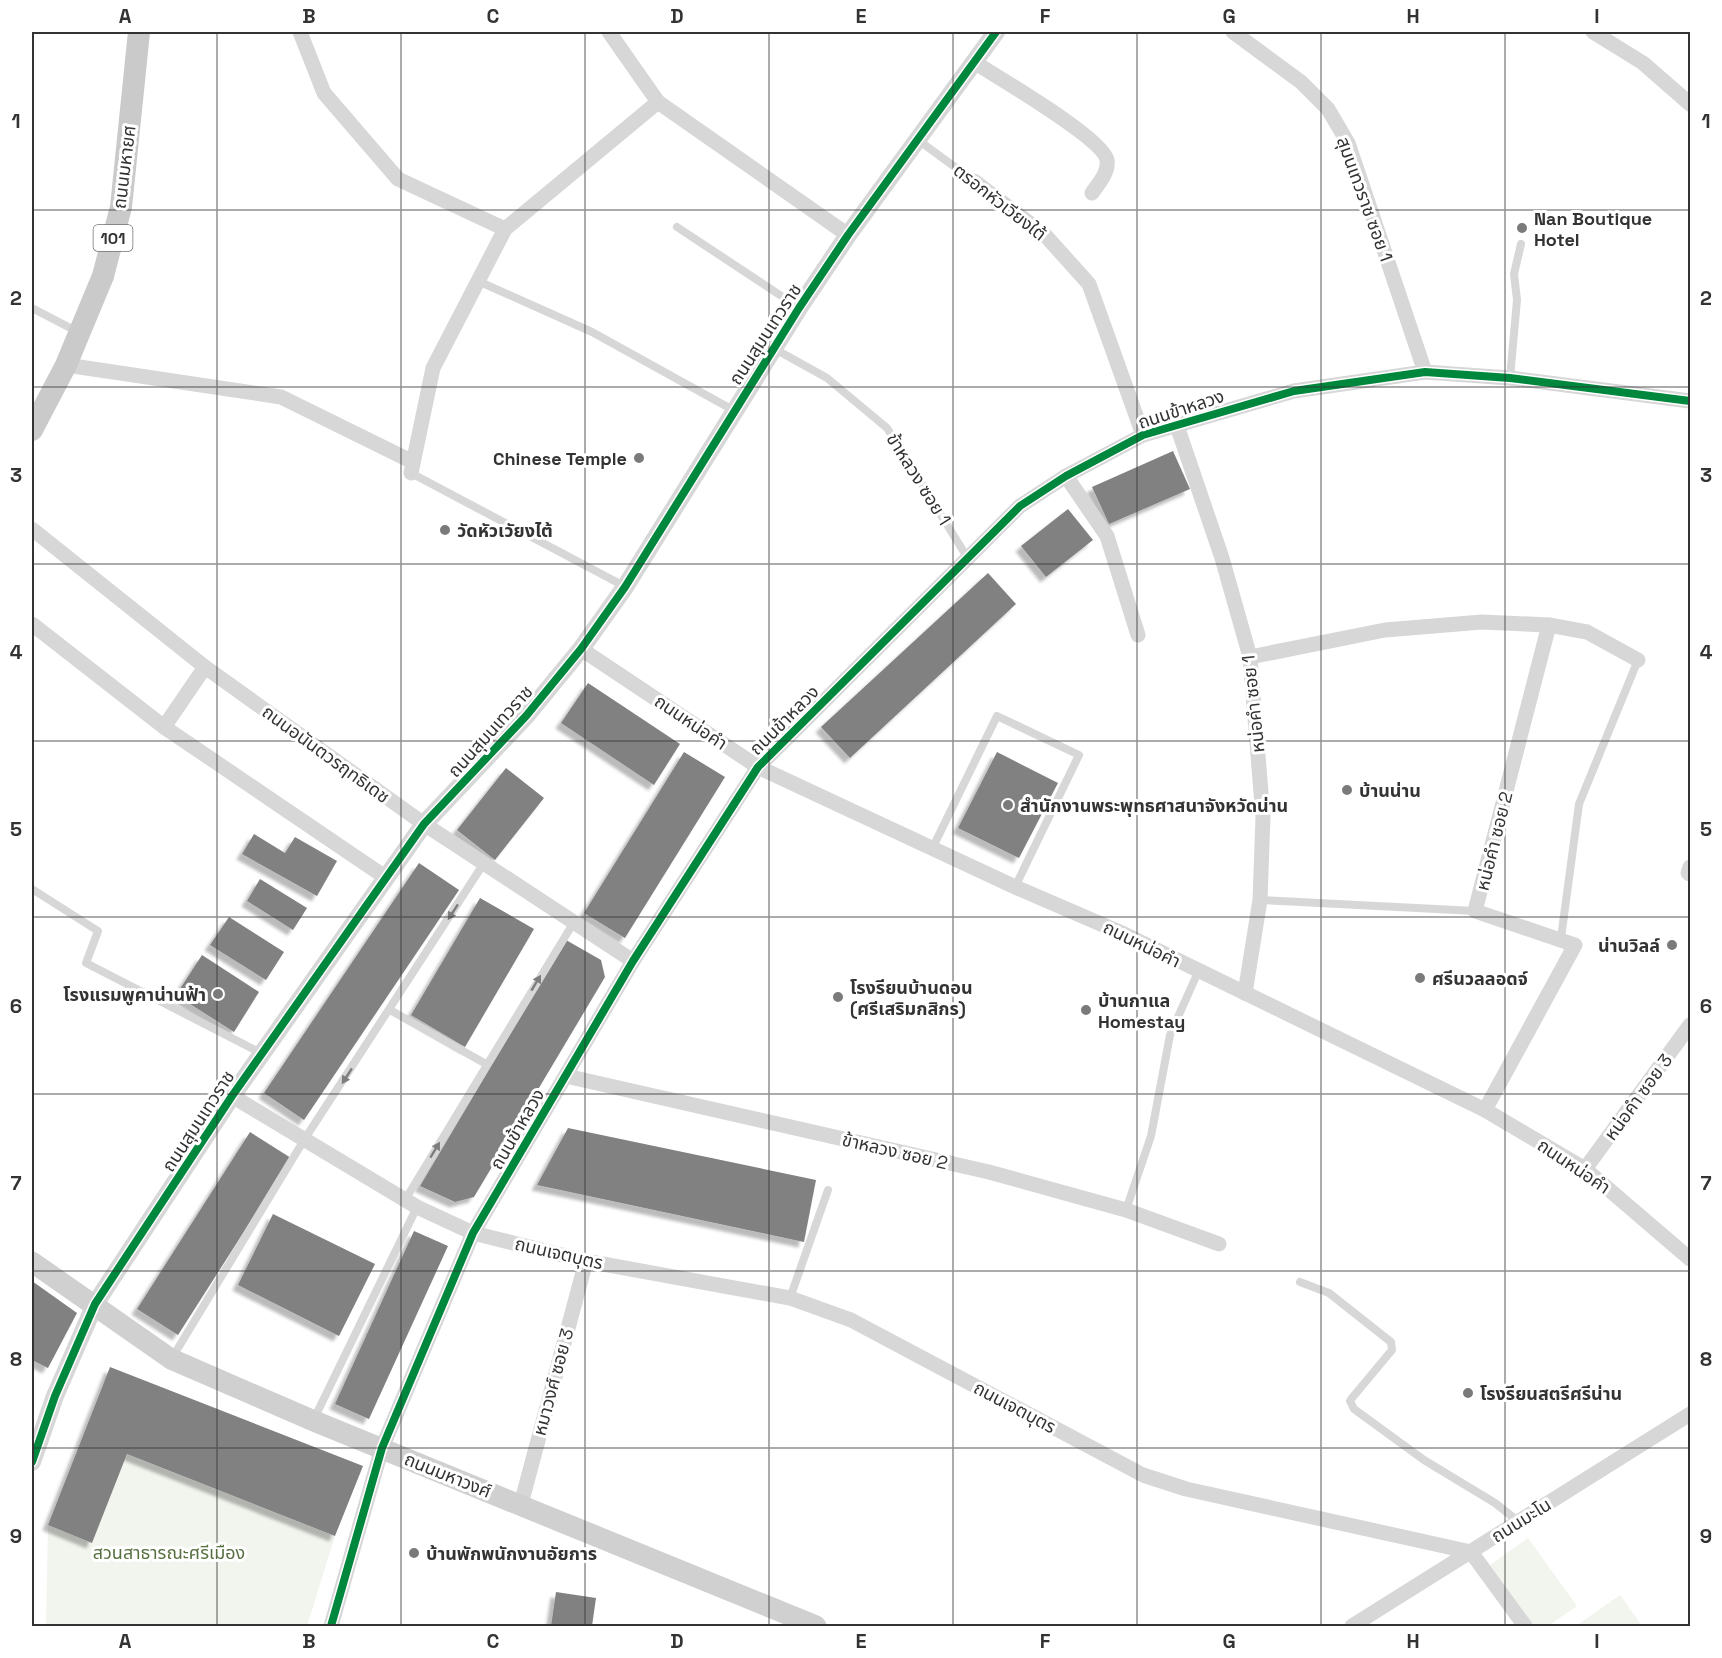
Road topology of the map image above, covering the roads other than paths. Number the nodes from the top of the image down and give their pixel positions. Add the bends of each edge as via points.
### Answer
1 (139, 32) edge
2 (300, 32) edge
3 (609, 32) edge
4 (996, 32) edge
5 (1233, 32) edge
6 (1593, 32) edge
7 (974, 62) junction
8 (658, 102) junction
9 (1690, 104) edge
10 (918, 140) junction
11 (974, 181) joint
12 (1092, 193) dead end
13 (677, 227) dead end
14 (505, 229) junction
15 (848, 235) junction
16 (1521, 244) dead end
17 (478, 281) junction
18 (32, 308) edge
19 (799, 308) junction
20 (79, 333) junction
21 (773, 348) junction
22 (66, 365) junction
23 (1425, 372) junction
24 (1510, 378) junction
25 (1690, 401) edge
26 (733, 410) junction
27 (1176, 423) junction
28 (32, 430) edge
29 (1143, 435) junction
30 (411, 467) junction
31 (1066, 476) junction
32 (32, 529) edge
33 (967, 557) junction
34 (625, 587) junction
35 (32, 624) edge
36 (1549, 625) junction
37 (1138, 635) dead end
38 (581, 649) junction
39 (1250, 657) junction
40 (1638, 660) joint
41 (205, 667) junction
42 (164, 728) junction
43 (758, 767) junction
44 (424, 824) junction
45 (932, 849) junction
46 (484, 862) junction
47 (1690, 867) edge
48 (1690, 874) edge
49 (385, 877) junction
50 (1015, 887) junction
51 (32, 889) edge
52 (1260, 900) junction
53 (1475, 911) junction
54 (574, 921) junction
55 (1561, 938) junction
56 (633, 961) junction
57 (1198, 972) junction
58 (1245, 993) junction
59 (390, 1010) junction
60 (1690, 1025) edge
61 (261, 1053) junction
62 (486, 1064) junction
63 (566, 1076) junction
64 (232, 1095) junction
65 (1485, 1110) junction
66 (304, 1140) junction
67 (1585, 1169) junction
68 (828, 1190) dead end
69 (411, 1204) junction
70 (1126, 1210) junction
71 (473, 1233) junction
72 (1218, 1244) dead end
73 (1690, 1259) edge
74 (585, 1261) junction
75 (32, 1262) edge
76 (1300, 1282) dead end
77 (790, 1298) junction
78 (95, 1304) junction
79 (171, 1359) junction
80 (1690, 1414) edge
81 (314, 1421) junction
82 (382, 1448) junction
83 (32, 1462) edge
84 (521, 1504) junction
85 (1519, 1522) junction
86 (1471, 1552) junction
87 (331, 1626) edge
88 (816, 1626) edge
89 (1352, 1626) edge
90 (1524, 1626) edge

1 - 20 main road, ถนนมหายศ / 101 via 121,207 103,276
2 - 14 street via 324,93 398,179
3 - 8 street
4 - 7 street, ถนนสุมนเทวราช
5 - 23 street, สุมนเทวราช ซอย 1 via 1301,82 1328,109 1348,143
6 - 9 street via 1643,63
7 - 10 street, ถนนสุมนเทวราช
7 - 12 street via 1081,131 1100,148 1107,166
8 - 14 street
8 - 15 street
10 - 11 lane, ตรอกหัวเวียงใต้
10 - 15 street, ถนนสุมนเทวราช
11 - 29 street, ตรอกหัวเวียงใต้ via 1045,235 1089,284
13 - 19 lane
14 - 17 street
15 - 19 street, ถนนสุมนเทวราช
16 - 24 lane via 1514,274 1517,300
17 - 26 lane via 592,332
17 - 30 street via 433,368
18 - 20 lane
19 - 21 street, ถนนสุมนเทวราช
20 - 22 main road, ถนนมหายศ / 101
21 - 26 street, ถนนสุมนเทวราช
21 - 33 lane, ข้าหลวง ซอย 1 via 827,378 888,428
22 - 28 main road, ถนนมหายศ / 101
22 - 30 street via 281,397
23 - 24 street, ถนนข้าหลวง
23 - 27 street, ถนนข้าหลวง via 1294,391
24 - 25 street, ถนนข้าหลวง
26 - 34 street, ถนนสุมนเทวราช
27 - 29 street, ถนนข้าหลวง
27 - 39 street, หน่อคำ ซอย 1 via 1222,558
29 - 31 street, ถนนข้าหลวง
30 - 34 lane
31 - 33 street, ถนนข้าหลวง via 1020,506
31 - 37 street via 1107,536
32 - 41 street, ถนนอนันตวรฤทธิเดช
33 - 43 street, ถนนข้าหลวง
34 - 38 street, ถนนสุมนเทวราช
35 - 42 street
36 - 39 street via 1482,622 1384,630
36 - 40 street via 1587,632
36 - 53 street, หน่อคำ ซอย 2
38 - 43 street, ถนนหน่อคำ
38 - 44 street, ถนนสุมนเทวราช via 526,716
39 - 52 street, หน่อคำ ซอย 1 via 1263,816
40 - 55 lane via 1579,804
41 - 42 street
41 - 44 street, ถนนอนันตวรฤทธิเดช
42 - 49 street
43 - 45 street, ถนนหน่อคำ
43 - 56 street, ถนนข้าหลวง
44 - 46 street, ถนนอนันตวรฤทธิเดช
44 - 49 street, ถนนสุมนเทวราช
45 - 50 street, ถนนหน่อคำ
45 - 50 lane via 997,716 1079,755
46 - 54 street, ถนนอนันตวรฤทธิเดช
46 -> 59 lane
47 - 48 street
49 - 61 street, ถนนสุมนเทวราช
50 - 57 street, ถนนหน่อคำ via 1124,934
51 - 61 lane via 98,931 86,963
52 - 53 lane
52 - 58 street, หน่อคำ ซอย 1
53 - 55 street, หน่อคำ ซอย 2
54 - 56 street, ถนนอนันตวรฤทธิเดช
62 -> 54 lane
55 - 65 street via 1575,945
56 - 63 street, ถนนข้าหลวง
57 - 58 street, ถนนหน่อคำ
57 - 70 lane via 1170,1035 1151,1136
58 - 65 street, ถนนหน่อคำ
59 - 62 lane
59 -> 66 lane
60 - 67 street, หน่อคำ ซอย 3
61 - 64 street, ถนนสุมนเทวราช
69 -> 62 lane
63 - 70 street, ข้าหลวง ซอย 2 via 989,1172
63 - 71 street, ถนนข้าหลวง
64 - 66 street, ถนนเจตบุตร
64 - 78 street, ถนนสุมนเทวราช
65 - 67 street, ถนนหน่อคำ
66 - 69 street, ถนนเจตบุตร
66 - 79 lane
67 - 73 street, ถนนหน่อคำ
68 - 77 lane
69 - 71 street, ถนนเจตบุตร
69 - 81 lane
70 - 72 street, ข้าหลวง ซอย 2
71 - 74 street, ถนนเจตบุตร
71 - 82 street, ถนนข้าหลวง
74 - 77 street, ถนนเจตบุตร
74 - 84 street, หมาวงศ์ ซอย 3
75 - 78 main road, ถนนมหาวงศ์
76 - 85 lane via 1329,1293 1391,1342 1392,1350 1350,1401 1354,1409
77 - 86 street, ถนนเจตบุตร via 851,1320 1143,1475 1186,1490
78 - 79 main road, ถนนมหาวงศ์
78 - 83 street, ถนนสุมนเทวราช via 55,1396
79 - 81 main road, ถนนมหาวงศ์
80 - 85 street, ถนนมะโน
81 - 82 main road, ถนนมหาวงศ์
82 - 84 main road, ถนนมหาวงศ์
82 - 87 street, ถนนข้าหลวง
84 - 88 main road, ถนนมหาวงศ์
85 - 86 street, ถนนมะโน
86 - 89 street, ถนนมะโน
86 - 90 street

